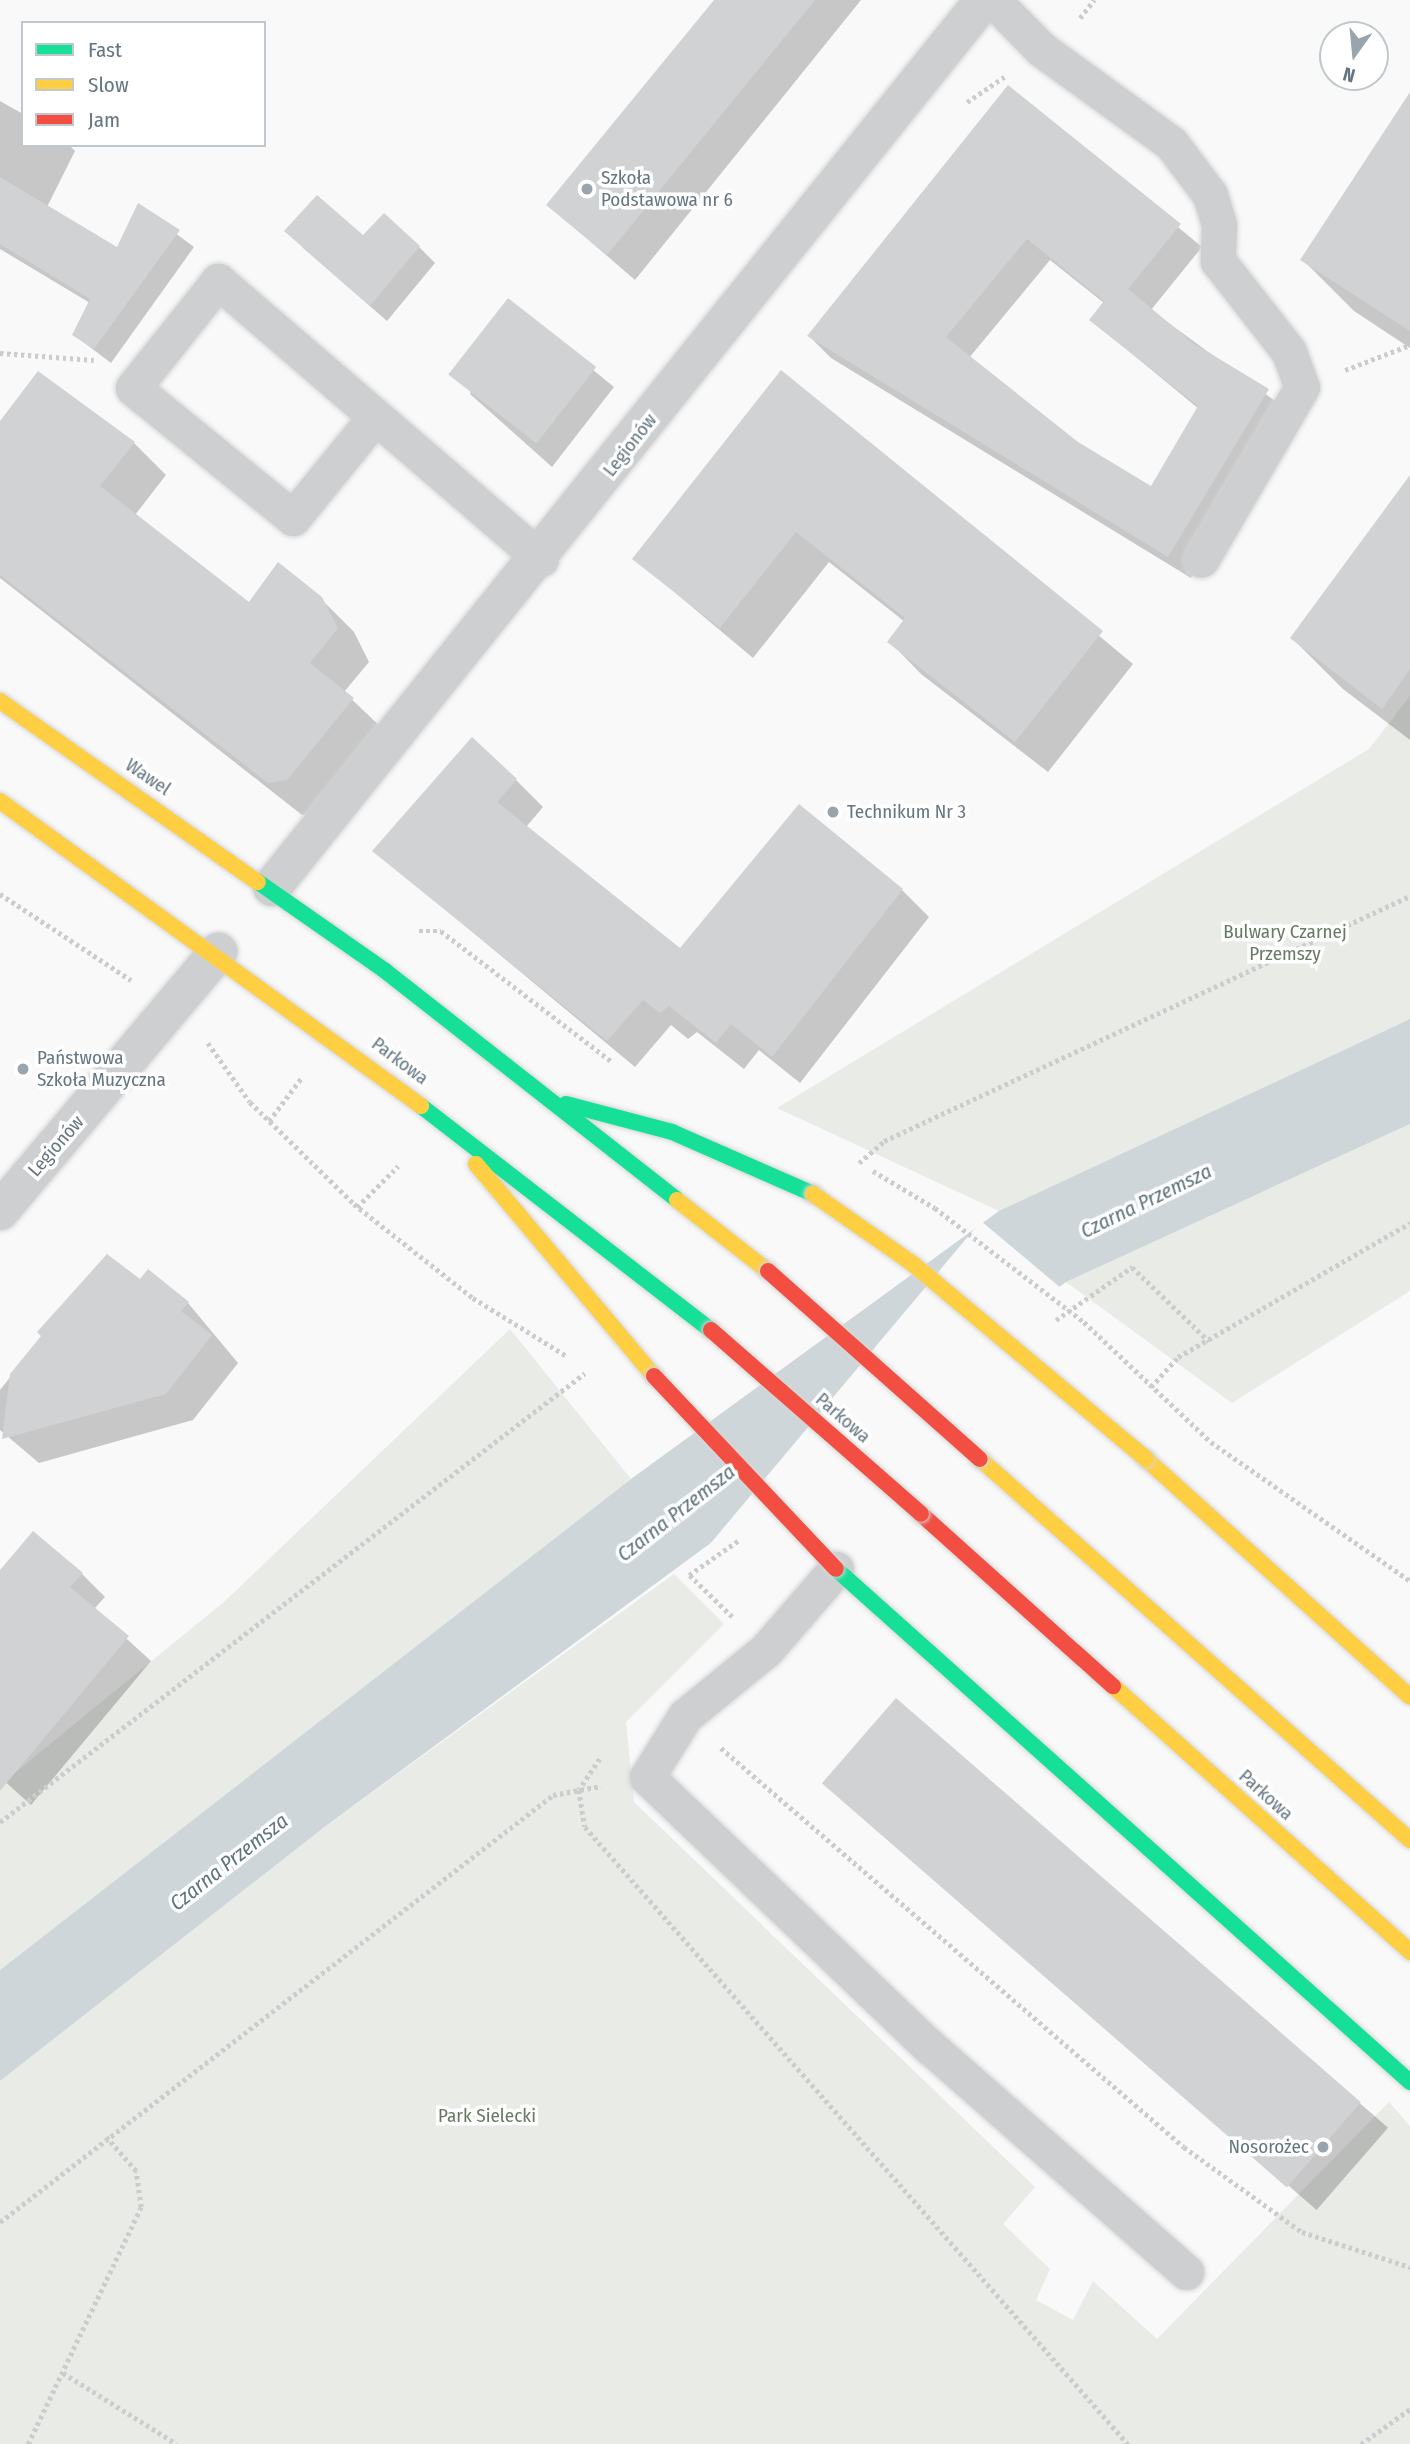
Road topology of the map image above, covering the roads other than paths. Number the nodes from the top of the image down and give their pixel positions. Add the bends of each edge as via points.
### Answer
1 (984, 0) edge
2 (993, 0) edge
3 (374, 417) junction
4 (541, 559) junction
5 (1201, 560) dead end
6 (0, 701) edge
7 (0, 801) edge
8 (272, 887) junction
9 (218, 952) junction
10 (551, 1100) junction
11 (432, 1111) junction
12 (0, 1211) edge
13 (836, 1569) junction
14 (1410, 1698) edge
15 (1410, 1839) edge
16 (1410, 1952) edge
17 (1410, 2082) edge
18 (1186, 2272) dead end

1 - 4 street, Legionów
2 - 5 lane via 1041,49 1171,143 1210,195 1219,225 1218,261 1289,352 1302,387
3 - 3 lane via 218,281 132,388 293,518
3 - 4 lane
4 - 8 street, Legionów
6 - 8 street, Wawel
7 - 9 street
8 - 10 street
9 - 11 street, Parkowa
9 - 12 street, Legionów via 173,1012
10 - 14 street, bridge via 672,1132 813,1195 913,1264 1146,1459
10 - 15 street, bridge via 768,1271
11 - 13 street, bridge via 654,1376
11 - 16 street, Parkowa, bridge via 711,1331
13 - 17 street
13 - 18 lane via 766,1650 685,1716 647,1777 930,2047

